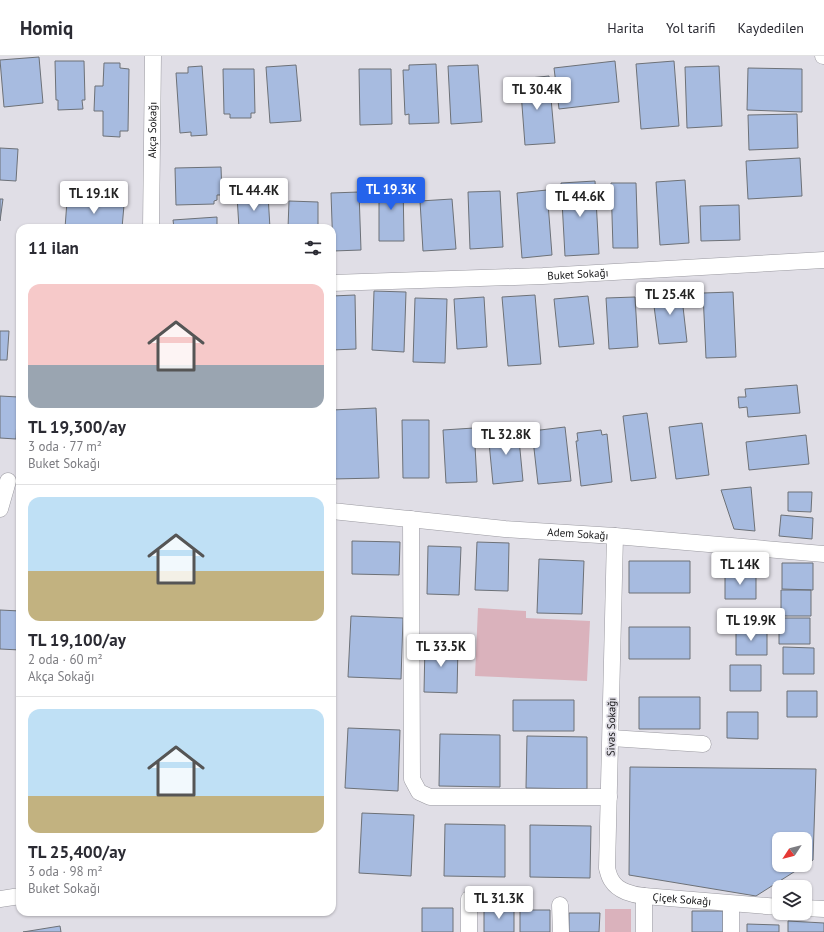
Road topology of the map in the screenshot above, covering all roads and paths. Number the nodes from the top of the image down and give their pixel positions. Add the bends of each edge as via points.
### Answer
1 (153, 56) edge
2 (150, 224) edge
3 (824, 260) edge
4 (336, 283) edge
5 (9, 480) edge
6 (0, 509) edge
7 (336, 510) edge
8 (411, 519) junction
9 (615, 536) junction
10 (824, 554) edge
11 (611, 738) junction
12 (703, 744) dead end
13 (609, 798) junction
14 (644, 896) junction
15 (16, 897) edge
16 (0, 899) edge
17 (469, 899) dead end
18 (731, 904) junction
19 (560, 905) dead end
20 (772, 906) edge
21 (812, 908) edge
22 (824, 909) edge
23 (469, 932) edge
24 (561, 932) edge
25 (644, 932) edge
26 (731, 932) edge

1 - 2 street, Akça Sokağı
3 - 4 street, Buket Sokağı via 543,276
5 - 6 street
7 - 8 street, Adem Sokağı
8 - 9 street, Adem Sokağı via 505,529
8 - 13 street via 412,779 419,792 430,797
9 - 10 street, Adem Sokağı
9 - 11 street, Sivas Sokağı
11 - 12 street
11 - 13 street, Sivas Sokağı
13 - 14 street, Sivas Sokağı via 607,868 612,881 620,888 631,895
14 - 18 street, Çiçek Sokağı
14 - 25 street, Çiçek Sokağı
15 - 16 street
17 - 23 street
18 - 20 street
18 - 26 street
19 - 24 street
21 - 22 street

